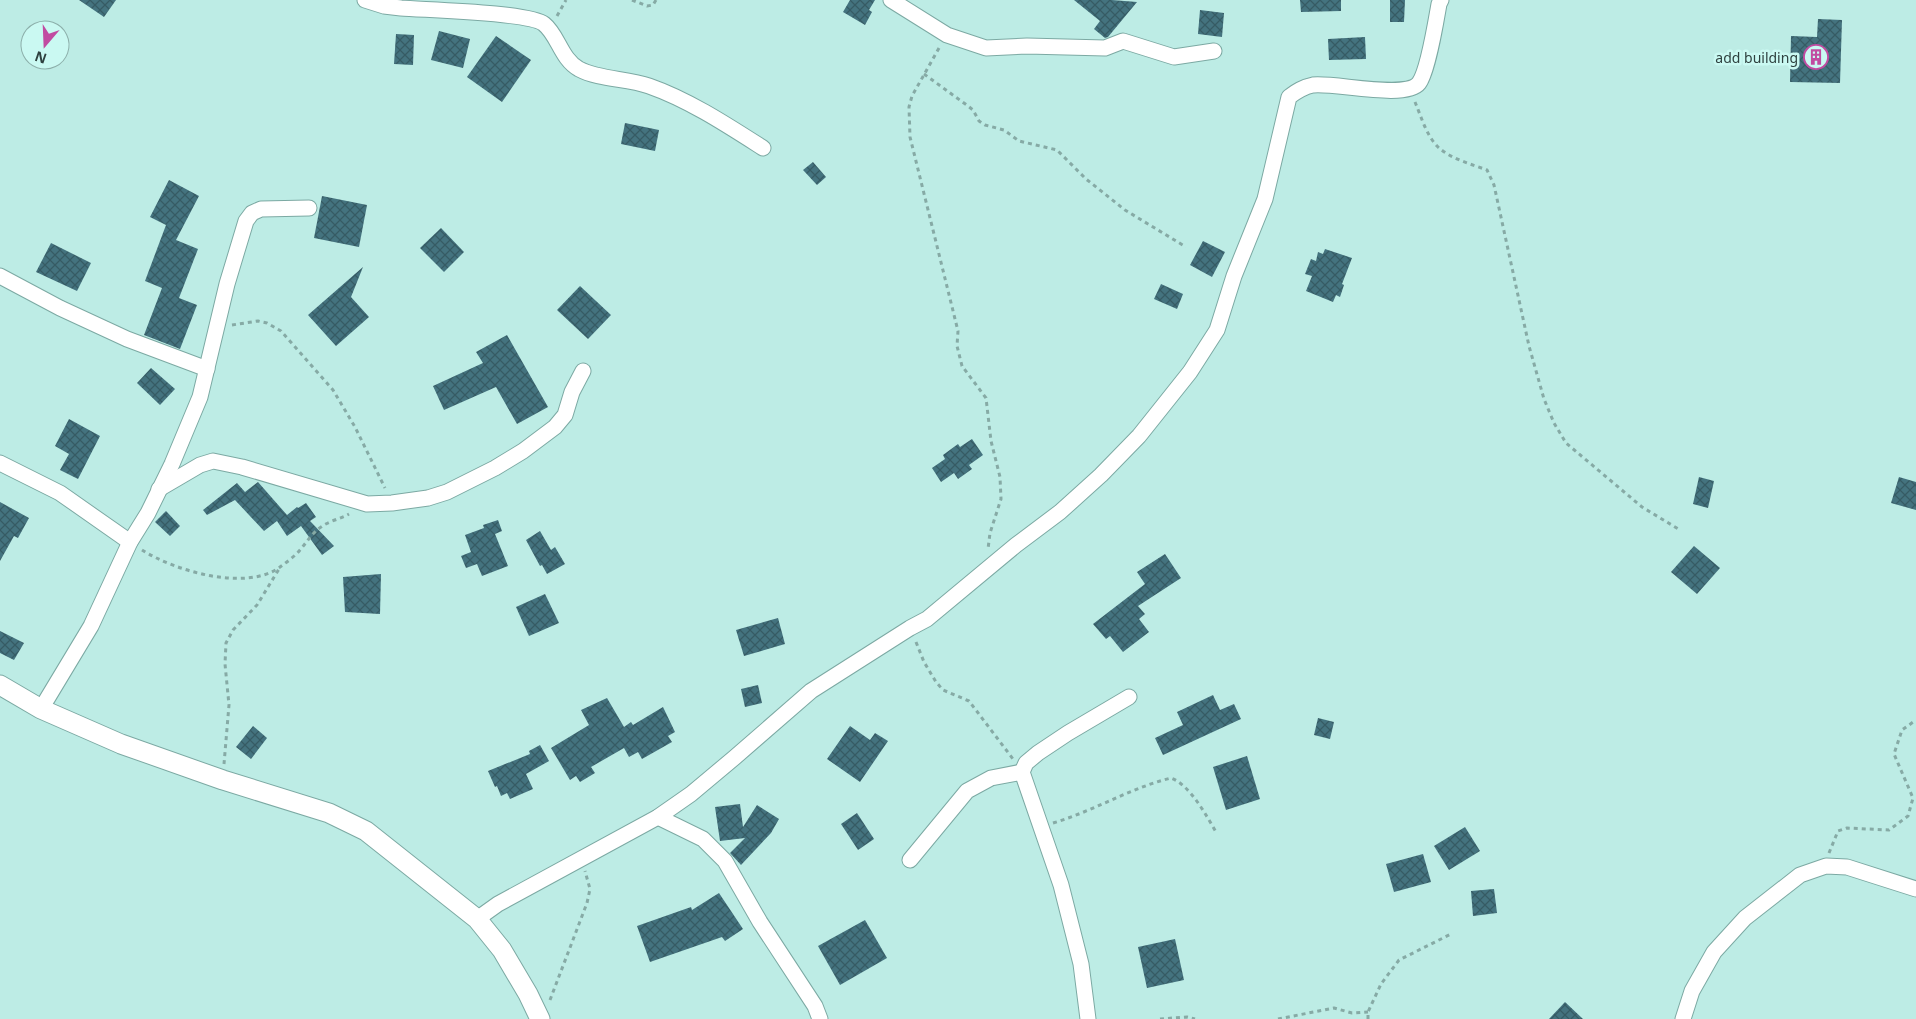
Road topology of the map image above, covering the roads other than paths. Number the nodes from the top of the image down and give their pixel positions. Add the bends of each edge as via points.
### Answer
1 (365, 0) edge
2 (891, 0) edge
3 (1442, 0) edge
4 (1214, 51) dead end
5 (763, 148) dead end
6 (308, 208) dead end
7 (0, 276) edge
8 (206, 369) junction
9 (583, 371) dead end
10 (0, 463) edge
11 (159, 489) junction
12 (130, 542) junction
13 (0, 685) edge
14 (1129, 697) dead end
15 (41, 709) junction
16 (1022, 772) junction
17 (658, 818) junction
18 (910, 860) dead end
19 (1916, 889) edge
20 (478, 919) junction
21 (540, 1019) edge
22 (820, 1019) edge
23 (1088, 1019) edge
24 (1682, 1019) edge

1 - 5 street via 392,7 517,16 538,21 544,24 578,69 648,85 716,119
2 - 4 street via 947,34 986,48 1104,48 1123,41 1174,57
3 - 17 street via 1427,62 1419,83 1410,90 1315,85 1300,88 1289,97 1265,198 1217,330 1190,372 1139,436 1060,512 927,619 811,691 691,794
6 - 8 street via 260,209 246,221
7 - 8 street via 127,339
8 - 11 street via 200,397
9 - 11 street via 565,415 555,427 495,468 448,492 428,498 366,504 213,460
10 - 12 street via 60,494
11 - 12 street
12 - 15 street via 91,626
13 - 15 street
14 - 16 street via 1038,753 1026,762
15 - 20 street via 121,744 329,813 366,831
16 - 18 street via 990,778 967,791
16 - 23 street via 1061,885 1081,964
17 - 20 street via 498,904
17 - 22 street via 703,839 725,861
19 - 24 street via 1848,867 1826,866 1800,875 1745,918 1714,952 1692,991
20 - 21 street via 502,950

